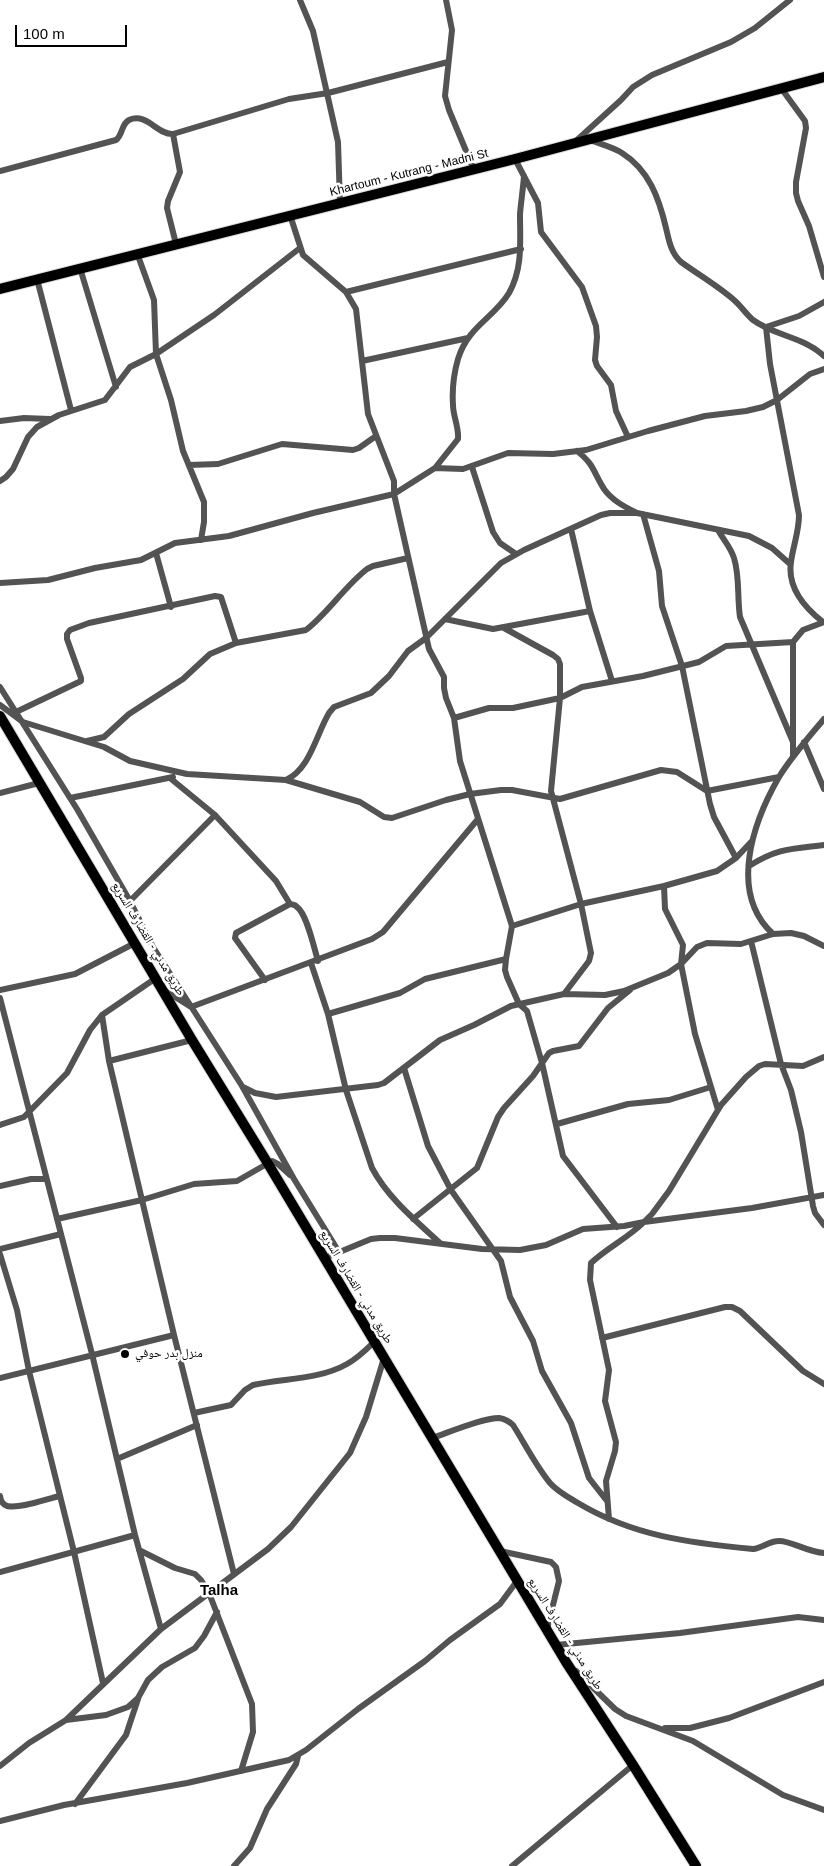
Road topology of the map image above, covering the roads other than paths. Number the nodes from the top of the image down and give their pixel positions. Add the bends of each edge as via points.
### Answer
1 (300, 0) edge
2 (446, 0) edge
3 (790, 0) edge
4 (448, 62) junction
5 (824, 78) edge
6 (781, 88) junction
7 (328, 93) junction
8 (173, 134) junction
9 (589, 140) junction
10 (572, 144) junction
11 (515, 160) junction
12 (474, 170) junction
13 (0, 171) edge
14 (524, 176) junction
15 (340, 203) junction
16 (290, 215) junction
17 (176, 244) junction
18 (300, 248) junction
19 (521, 249) junction
20 (137, 254) junction
21 (80, 268) junction
22 (824, 277) edge
23 (38, 279) junction
24 (0, 289) edge
25 (346, 292) junction
26 (824, 302) edge
27 (766, 327) junction
28 (468, 338) junction
29 (156, 354) junction
30 (824, 354) edge
31 (362, 361) junction
32 (824, 369) edge
33 (116, 386) junction
34 (777, 400) junction
35 (71, 410) junction
36 (50, 419) junction
37 (0, 421) edge
38 (376, 436) junction
39 (628, 437) junction
40 (577, 451) junction
41 (189, 465) junction
42 (472, 467) junction
43 (435, 468) junction
44 (0, 481) edge
45 (394, 494) junction
46 (640, 514) junction
47 (570, 529) junction
48 (718, 530) junction
49 (201, 540) junction
50 (156, 553) junction
51 (516, 554) junction
52 (408, 558) junction
53 (790, 564) junction
54 (0, 583) edge
55 (171, 607) junction
56 (590, 611) junction
57 (445, 619) junction
58 (824, 622) edge
59 (504, 628) junction
60 (426, 638) junction
61 (793, 642) junction
62 (236, 643) junction
63 (751, 644) junction
64 (682, 666) junction
65 (612, 681) junction
66 (0, 687) edge
67 (560, 698) junction
68 (0, 705) edge
69 (16, 712) junction
70 (0, 716) edge
71 (454, 718) junction
72 (824, 719) edge
73 (23, 722) junction
74 (84, 741) junction
75 (793, 742) junction
76 (804, 742) junction
77 (793, 756) junction
78 (187, 774) junction
79 (779, 777) junction
80 (170, 778) junction
81 (286, 780) junction
82 (39, 783) junction
83 (824, 789) edge
84 (707, 791) junction
85 (0, 793) edge
86 (470, 794) junction
87 (70, 798) junction
88 (553, 799) junction
89 (215, 815) junction
90 (478, 819) junction
91 (752, 841) junction
92 (824, 845) edge
93 (736, 858) junction
94 (749, 866) junction
95 (664, 886) junction
96 (130, 901) junction
97 (290, 904) junction
98 (581, 904) junction
99 (512, 926) junction
100 (773, 934) junction
101 (750, 941) junction
102 (135, 943) junction
103 (824, 946) edge
104 (506, 959) junction
105 (314, 962) junction
106 (681, 964) junction
107 (156, 978) junction
108 (265, 980) junction
109 (632, 988) junction
110 (162, 989) junction
111 (0, 990) edge
112 (564, 994) junction
113 (0, 998) edge
114 (519, 1004) junction
115 (191, 1007) junction
116 (328, 1014) junction
117 (102, 1015) junction
118 (192, 1040) junction
119 (824, 1057) edge
120 (109, 1061) junction
121 (542, 1063) junction
122 (781, 1064) junction
123 (404, 1068) junction
124 (242, 1086) junction
125 (711, 1087) junction
126 (346, 1090) junction
127 (718, 1110) junction
128 (29, 1112) junction
129 (557, 1124) junction
130 (0, 1125) edge
131 (267, 1162) junction
132 (46, 1178) junction
133 (294, 1179) junction
134 (0, 1186) edge
135 (452, 1190) junction
136 (824, 1195) edge
137 (812, 1198) junction
138 (142, 1200) junction
139 (57, 1219) junction
140 (413, 1219) junction
141 (644, 1222) junction
142 (824, 1225) edge
143 (617, 1227) junction
144 (61, 1234) junction
145 (440, 1244) junction
146 (0, 1249) edge
147 (494, 1249) junction
148 (339, 1252) junction
149 (0, 1254) edge
150 (325, 1258) junction
151 (174, 1334) junction
152 (602, 1338) junction
153 (374, 1342) junction
154 (92, 1354) junction
155 (384, 1358) junction
156 (28, 1371) junction
157 (0, 1378) edge
158 (824, 1384) edge
159 (194, 1413) junction
160 (197, 1425) junction
161 (432, 1438) junction
162 (117, 1459) junction
163 (0, 1496) edge
164 (60, 1496) junction
165 (608, 1502) junction
166 (609, 1520) junction
167 (135, 1535) junction
168 (139, 1550) junction
169 (500, 1551) junction
170 (74, 1552) junction
171 (824, 1553) edge
172 (0, 1572) edge
173 (234, 1574) junction
174 (517, 1581) junction
175 (209, 1593) junction
176 (217, 1612) junction
177 (824, 1620) edge
178 (161, 1629) junction
179 (547, 1631) junction
180 (556, 1645) junction
181 (566, 1662) junction
182 (824, 1682) edge
183 (103, 1683) junction
184 (138, 1698) junction
185 (66, 1720) junction
186 (659, 1728) junction
187 (298, 1756) junction
188 (633, 1765) junction
189 (0, 1766) edge
190 (241, 1771) junction
191 (75, 1804) junction
192 (824, 1810) edge
193 (0, 1821) edge
194 (234, 1866) edge
195 (512, 1866) edge
196 (696, 1866) edge

1 - 7 street via 313,31
2 - 4 street via 452,30
3 - 10 street via 755,28 731,42 652,75 633,87
4 - 7 street
4 - 12 street via 445,96
5 - 6 highway, Khartoum - Kutrang - Madni St
6 - 9 highway, Khartoum - Kutrang - Madni St
6 - 22 street via 805,121 796,193
7 - 8 street via 289,99
7 - 15 street via 338,142
8 - 13 street via 164,134 144,120 129,120 116,140
8 - 17 street via 180,172 167,208
9 - 10 highway, Khartoum - Kutrang - Madni St
9 - 27 street via 621,152 639,166 661,207 675,257
10 - 11 highway, Khartoum - Kutrang - Madni St
11 - 12 highway, Khartoum - Kutrang - Madni St
11 - 14 street
12 - 15 highway, Khartoum - Kutrang - Madni St
14 - 19 street
14 - 39 street via 538,203 541,232 582,287 596,326 595,360 611,385 616,411
15 - 16 highway, Khartoum - Kutrang - Madni St
16 - 17 highway, Khartoum - Kutrang - Madni St
16 - 18 street
17 - 20 highway, Khartoum - Kutrang - Madni St
18 - 25 street via 303,256
18 - 29 street via 214,315
19 - 25 street
19 - 28 street via 516,278 508,294
20 - 21 highway, Khartoum - Kutrang - Madni St
20 - 29 street via 154,300
21 - 23 highway, Khartoum - Kutrang - Madni St
21 - 33 street
23 - 24 highway, Khartoum - Kutrang - Madni St
23 - 35 street
25 - 31 street via 356,309
26 - 27 street via 799,316
27 - 30 street
27 - 34 street
28 - 31 street
28 - 43 street via 458,358 455,375 453,404 458,438
29 - 33 street via 130,367
29 - 41 street
31 - 38 street via 368,414
32 - 34 street via 802,379
33 - 35 street via 105,400
34 - 39 street via 763,407 705,416
34 - 53 street via 798,515 799,528
35 - 36 street
36 - 37 street
36 - 44 street via 28,437 13,469
38 - 41 street via 353,450 282,444 218,464
38 - 45 street via 394,481
39 - 40 street
40 - 42 street via 508,453
40 - 46 street via 594,467 611,497
41 - 49 street via 204,502
42 - 43 street
42 - 51 street via 493,532
43 - 45 street
45 - 49 street via 229,536
45 - 52 street
46 - 47 street via 610,513
46 - 48 street
46 - 64 street via 659,571 662,606
47 - 51 street
47 - 56 street
48 - 53 street via 762,542
48 - 63 street via 737,567 740,617
49 - 50 street via 175,542
50 - 54 street via 141,560 48,580
50 - 55 street
51 - 57 street via 501,563
52 - 60 street
52 - 62 street via 366,569 306,630
53 - 58 street via 800,599
55 - 62 street via 221,597
55 - 69 street via 89,623 70,630 67,639 80,681
56 - 59 street
56 - 65 street
57 - 59 street via 485,628
57 - 60 street
58 - 61 street via 803,630
59 - 67 street via 558,659
60 - 71 street via 444,677 446,698
60 - 81 street via 408,652 371,693 334,707 328,713 303,766
61 - 63 street
61 - 75 street
62 - 74 street via 210,654 183,679 129,714 104,737
63 - 64 street via 726,646 705,660
63 - 75 street
64 - 65 street
64 - 84 street
65 - 67 street via 582,687
66 - 69 street
67 - 71 street via 508,709 489,708
67 - 88 street
68 - 73 street
69 - 73 street
70 - 82 highway, طريق مدني - القضارف السريع
71 - 86 street via 460,761
72 - 76 street
73 - 74 street
73 - 87 street
74 - 78 street via 130,761
75 - 77 street
76 - 77 street
76 - 83 street
77 - 79 street
78 - 80 street
78 - 81 street
79 - 84 street
79 - 91 street
80 - 87 street
80 - 89 street
81 - 86 street via 360,802 384,817 392,818
82 - 85 street
82 - 102 highway, طريق مدني - القضارف السريع
84 - 88 street via 677,772 661,770 567,798
84 - 93 street via 714,817
86 - 88 street via 512,790
86 - 90 street
87 - 96 street
88 - 98 street
89 - 96 street
89 - 97 street via 276,881
90 - 99 street
90 - 105 street via 383,932 372,940
91 - 93 street
91 - 94 street
92 - 94 street via 775,852
93 - 95 street via 717,872
94 - 100 street via 753,906
95 - 98 street
95 - 106 street via 665,909 683,945
96 - 115 street via 153,947
97 - 105 street via 299,908 303,916
97 - 108 street via 236,933 235,938
98 - 99 street
98 - 112 street via 591,953 589,961
99 - 104 street
100 - 101 street
100 - 103 street via 804,936
101 - 106 street via 742,944 707,943 697,947
101 - 122 street
102 - 107 highway, طريق مدني - القضارف السريع
102 - 111 street via 75,974
104 - 114 street via 507,977
104 - 116 street via 425,979 400,992
105 - 108 street
105 - 116 street
106 - 109 street
106 - 125 street via 694,1034
107 - 110 highway, طريق مدني - القضارف السريع
107 - 117 street
108 - 115 street
109 - 112 street via 610,994
109 - 121 street via 608,1008 579,1046 553,1050
110 - 115 street
110 - 118 highway, طريق مدني - القضارف السريع
112 - 114 street
113 - 128 street
114 - 121 street via 526,1011
114 - 123 street via 440,1040
115 - 124 street
116 - 126 street
117 - 120 street
117 - 128 street via 90,1030 67,1073
118 - 120 street
118 - 131 highway, طريق مدني - القضارف السريع
119 - 122 street via 803,1066
120 - 138 street
121 - 129 street
121 - 135 street via 498,1117 477,1168
122 - 127 street via 759,1066 740,1082
122 - 137 street via 801,1132
123 - 126 street via 378,1085
123 - 135 street via 428,1146
124 - 126 street via 255,1094 276,1097
124 - 133 street
125 - 127 street
125 - 129 street via 669,1100 628,1104
126 - 140 street via 378,1180
127 - 141 street via 669,1191
128 - 130 street via 20,1120
128 - 132 street
129 - 143 street via 566,1162 586,1183
131 - 133 street via 278,1164
131 - 138 street via 237,1181 194,1184
131 - 150 highway, طريق مدني - القضارف السريع
132 - 134 street
132 - 139 street
133 - 148 street
135 - 140 street
135 - 147 street
136 - 137 street
137 - 141 street
137 - 142 street via 815,1212
138 - 139 street
138 - 151 street
139 - 144 street
140 - 145 street
141 - 143 street
141 - 152 street via 591,1263 590,1280
143 - 147 street via 583,1229 533,1248
144 - 146 street
144 - 154 street
145 - 147 street
145 - 148 street via 380,1238
147 - 165 street via 504,1269 510,1297 529,1332 542,1371 571,1423 589,1478
148 - 150 street
149 - 156 street via 14,1296
150 - 153 highway, طريق مدني - القضارف السريع
151 - 154 street
151 - 159 street
152 - 158 street via 725,1306 732,1307 766,1334 803,1371
152 - 165 street via 609,1370 605,1401 616,1442 606,1481
153 - 155 highway, طريق مدني - القضارف السريع
153 - 159 street via 346,1365 321,1373 253,1385 231,1405
154 - 156 street
154 - 162 street
155 - 161 highway, طريق مدني - القضارف السريع
155 - 173 street via 366,1418 346,1459 292,1527
156 - 157 street
156 - 164 street
159 - 160 street
160 - 162 street
160 - 173 street
161 - 166 street via 490,1419 507,1420 557,1490
161 - 169 highway, طريق مدني - القضارف السريع
162 - 167 street
163 - 164 street via 7,1506
164 - 170 street
165 - 166 street
166 - 171 street via 704,1545 753,1549 778,1541 810,1552
167 - 168 street
167 - 170 street
168 - 175 street via 195,1574
168 - 178 street
169 - 174 highway, طريق مدني - القضارف السريع
169 - 179 street via 551,1562 556,1567 558,1580
170 - 172 street
170 - 183 street
173 - 175 street
174 - 179 highway, طريق مدني - القضارف السريع
174 - 187 street via 500,1604
175 - 176 street
175 - 178 street
176 - 184 street via 194,1648 162,1666 148,1680
176 - 190 street via 252,1704 253,1732
177 - 180 street via 798,1617
178 - 183 street
179 - 180 highway, طريق مدني - القضارف السريع
180 - 181 highway, طريق مدني - القضارف السريع
181 - 186 street via 615,1709
181 - 188 highway, طريق مدني - القضارف السريع
182 - 186 street via 729,1718 690,1728
183 - 185 street
184 - 185 street via 128,1708 106,1715
184 - 191 street via 126,1735
185 - 189 street
186 - 192 street via 693,1741 783,1794
187 - 190 street
187 - 194 street via 267,1809 250,1848
188 - 195 street
188 - 196 highway, طريق مدني - القضارف السريع
190 - 191 street
191 - 193 street

